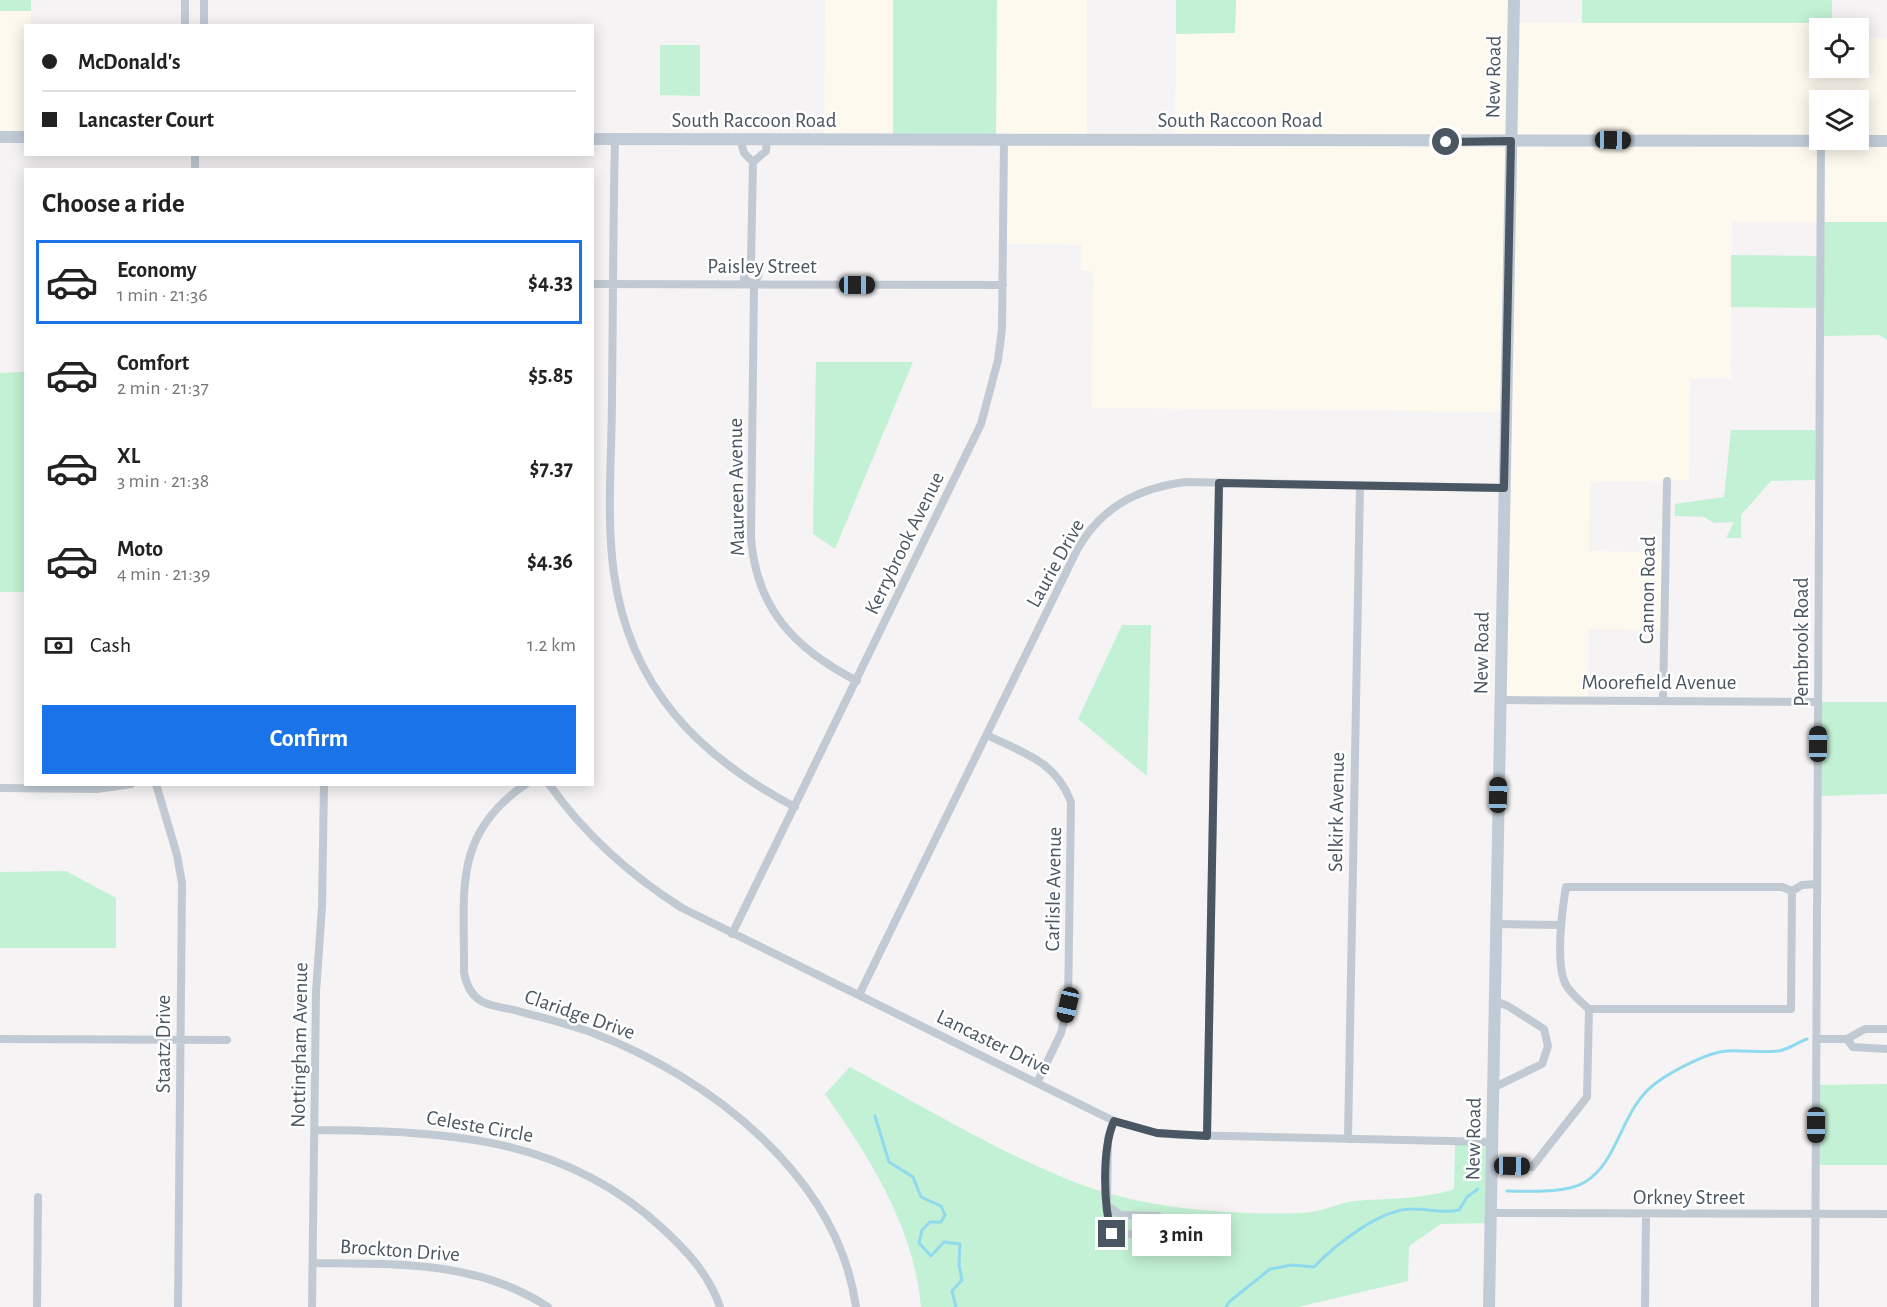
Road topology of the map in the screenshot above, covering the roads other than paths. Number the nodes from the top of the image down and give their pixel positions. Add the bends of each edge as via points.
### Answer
1 (185, 0) edge
2 (204, 0) edge
3 (1514, 0) edge
4 (185, 24) edge
5 (204, 24) edge
6 (0, 137) edge
7 (24, 137) edge
8 (594, 139) edge
9 (615, 139) junction
10 (740, 139) junction
11 (767, 139) junction
12 (1005, 139) junction
13 (1511, 141) junction
14 (1809, 141) edge
15 (1869, 141) edge
16 (1887, 141) edge
17 (1821, 150) edge
18 (753, 162) junction
19 (751, 263) junction
20 (594, 284) edge
21 (613, 284) junction
22 (754, 285) junction
23 (1003, 285) junction
24 (1667, 481) dead end
25 (1219, 483) junction
26 (1360, 485) junction
27 (1504, 488) junction
28 (857, 681) junction
29 (1500, 700) junction
30 (1663, 700) junction
31 (1818, 702) junction
32 (987, 735) junction
33 (117, 786) edge
34 (157, 786) edge
35 (324, 786) edge
36 (523, 786) edge
37 (551, 786) edge
38 (0, 788) edge
39 (795, 807) junction
40 (1817, 884) junction
41 (1792, 891) junction
42 (1496, 924) junction
43 (1560, 926) junction
44 (732, 934) junction
45 (859, 995) junction
46 (1495, 1001) junction
47 (1589, 1009) junction
48 (1887, 1029) edge
49 (0, 1039) edge
50 (1817, 1039) junction
51 (1847, 1039) junction
52 (181, 1040) junction
53 (227, 1040) dead end
54 (1887, 1049) edge
55 (1037, 1083) junction
56 (1493, 1088) junction
57 (1114, 1121) junction
58 (315, 1130) junction
59 (1207, 1136) junction
60 (1348, 1139) junction
61 (1492, 1142) junction
62 (1492, 1166) junction
63 (38, 1197) dead end
64 (1107, 1205) junction
65 (1491, 1213) junction
66 (1887, 1214) edge
67 (1646, 1215) junction
68 (1816, 1215) junction
69 (313, 1263) junction
70 (37, 1307) edge
71 (178, 1307) edge
72 (312, 1307) edge
73 (548, 1307) edge
74 (720, 1307) edge
75 (856, 1307) edge
76 (1489, 1307) edge
77 (1645, 1307) edge
78 (1815, 1307) edge

1 - 4 street
2 - 5 street
3 - 13 street, New Road
6 - 7 street
8 - 9 street, South Raccoon Road
9 - 10 street, South Raccoon Road
9 - 21 street
10 - 11 street, South Raccoon Road
10 - 18 street via 744,153
11 - 12 street, South Raccoon Road
11 - 18 street via 766,151
12 - 13 street, South Raccoon Road
12 - 23 street, Kerrybrook Avenue
13 - 14 street, South Raccoon Road
13 - 27 street, New Road
15 - 16 street, South Raccoon Road
17 - 31 street, Pembrook Road
18 - 19 street
19 - 22 street via 759,274
19 - 22 street via 744,279
20 - 21 street, Paisley Street
21 - 22 street, Paisley Street
21 - 39 street via 611,545 617,593 628,630 653,683 690,733 738,775
22 - 23 street, Paisley Street
22 - 28 street, Maureen Avenue via 751,537 757,572 770,605 793,638 830,667
23 - 28 street, Kerrybrook Avenue via 998,360 981,424
24 - 30 street, Cannon Road
25 - 26 street, Laurie Drive
25 - 32 street, Laurie Drive via 1186,482 1153,488 1122,501 1094,526 1077,550
25 - 59 street
26 - 27 street, Laurie Drive
26 - 60 street, Selkirk Avenue
27 - 29 street, New Road
28 - 39 street, Kerrybrook Avenue
29 - 30 street, Moorefield Avenue
29 - 42 street, New Road
30 - 31 street, Moorefield Avenue
31 - 40 street, Pembrook Road
32 - 45 street, Laurie Drive
32 - 55 street, Carlisle Avenue via 1048,766 1060,779 1071,802 1068,1005 1061,1033
33 - 38 street
34 - 52 street, Staatz Drive via 182,883
35 - 58 street, Nottingham Avenue
36 - 75 street, Claridge Drive via 489,816 468,856 464,972 470,990 483,1002 617,1042 658,1063 722,1105 784,1163 817,1204 842,1251
37 - 44 street, Lancaster Drive via 589,833 635,876 682,908
39 - 44 street, Kerrybrook Avenue
40 - 41 street via 1802,885
40 - 50 street, Pembrook Road
41 - 43 street via 1782,887 1566,887
41 - 47 street via 1791,1009
42 - 43 street
42 - 46 street, New Road
43 - 47 street via 1565,983
44 - 45 street, Lancaster Drive
45 - 55 street, Lancaster Drive
46 - 56 street, New Road
46 - 56 street via 1544,1029 1548,1046 1542,1064
47 - 62 street via 1587,1097 1532,1167
48 - 51 street via 1865,1029
49 - 52 street
50 - 51 street
50 - 68 street, Pembrook Road
51 - 54 street via 1853,1047
52 - 53 street
52 - 71 street, Staatz Drive
55 - 57 street, Lancaster Drive
56 - 61 street, New Road
57 - 59 street, Lancaster Drive via 1157,1133
57 - 64 street via 1108,1138
58 - 69 street, Nottingham Avenue
58 - 74 street, Celeste Circle via 458,1136 525,1150 566,1165 624,1198 662,1228 706,1277
59 - 60 street, Lancaster Drive
60 - 61 street, Lancaster Drive
61 - 62 street, New Road
62 - 65 street, New Road
63 - 70 street
64 - 64 street via 1120,1215 1158,1216 1167,1226 1156,1234 1112,1234
65 - 67 street, Orkney Street
65 - 76 street, New Road
66 - 68 street, Orkney Street
67 - 68 street, Orkney Street
67 - 77 street
68 - 78 street, Pembrook Road
69 - 72 street, Nottingham Avenue
69 - 73 street, Brockton Drive via 401,1264 468,1272 505,1284

